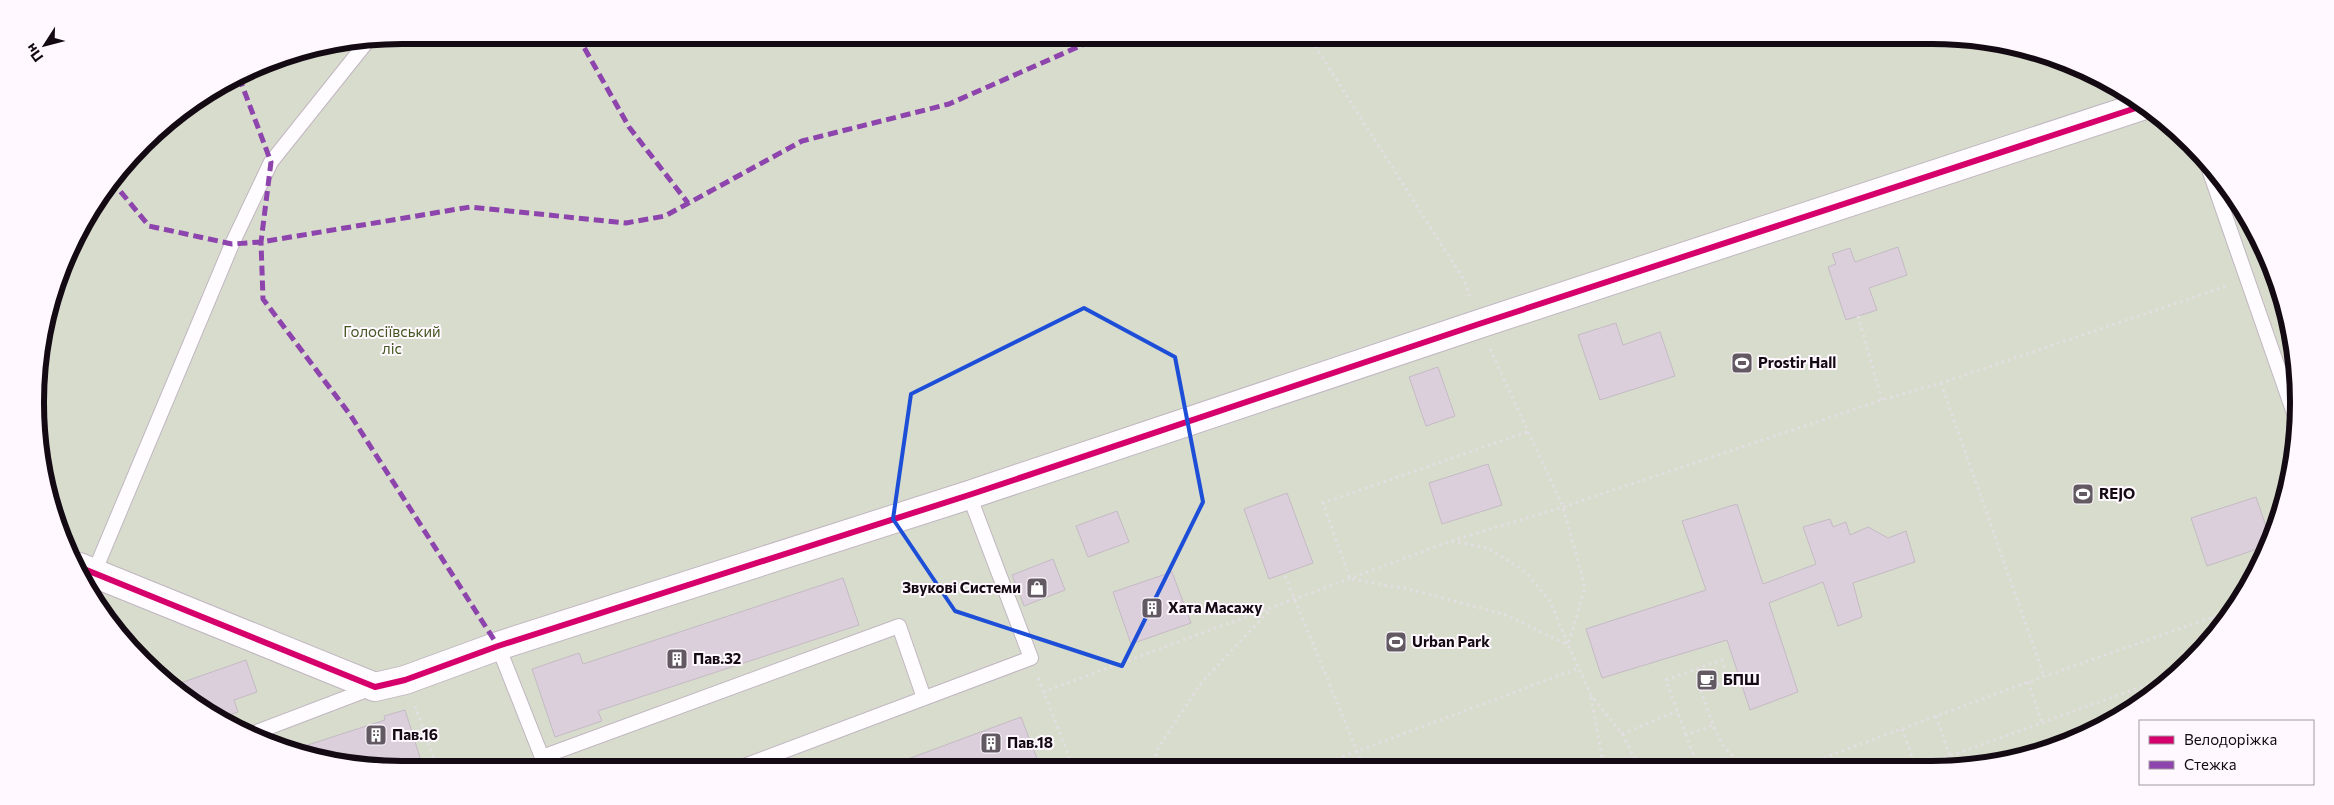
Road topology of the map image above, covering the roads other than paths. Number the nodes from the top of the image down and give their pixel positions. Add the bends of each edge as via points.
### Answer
1 (363, 46) edge
2 (2137, 108) edge
3 (2213, 180) edge
4 (2290, 401) edge
5 (969, 495) junction
6 (88, 574) edge
7 (89, 577) edge
8 (498, 646) junction
9 (375, 687) junction
10 (924, 698) junction
11 (259, 731) edge
12 (543, 761) edge
13 (552, 761) edge
14 (757, 761) edge

1 - 6 lane via 271,162
2 - 5 street
3 - 4 lane
5 - 8 street
5 - 10 lane via 1031,658
7 - 9 street
8 - 9 street via 405,680
8 - 12 lane
9 - 11 lane
10 - 13 lane via 899,626
10 - 14 lane

